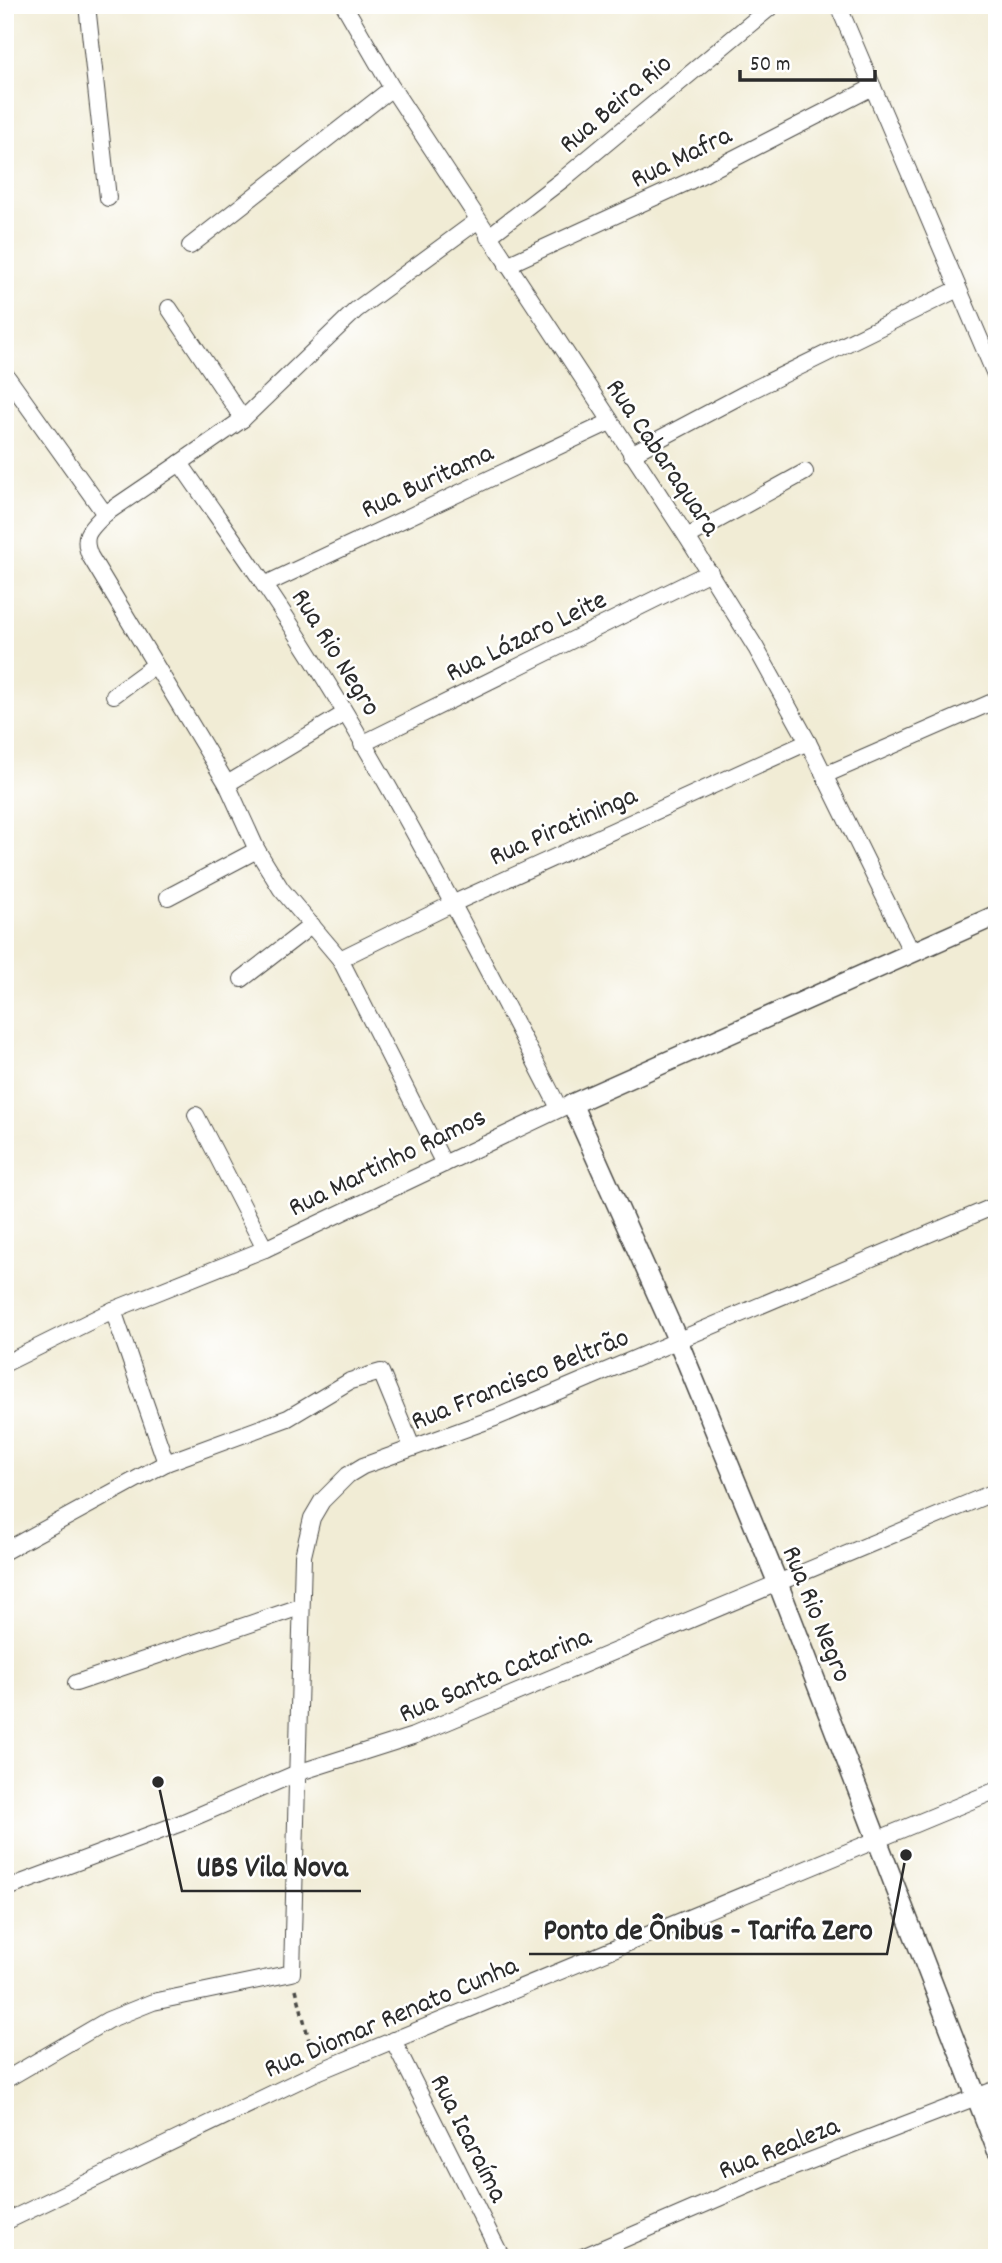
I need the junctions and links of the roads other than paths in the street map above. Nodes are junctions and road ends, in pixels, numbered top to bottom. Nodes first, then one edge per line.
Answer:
1 (87, 5) edge
2 (773, 5) edge
3 (838, 5) edge
4 (347, 6) edge
5 (873, 87) junction
6 (392, 88) junction
7 (108, 198) dead end
8 (477, 221) junction
9 (488, 237) junction
10 (190, 247) dead end
11 (507, 265) junction
12 (958, 289) junction
13 (169, 308) dead end
14 (5, 374) edge
15 (997, 379) edge
16 (243, 419) junction
17 (610, 422) junction
18 (631, 454) junction
19 (180, 463) junction
20 (805, 472) dead end
21 (105, 514) junction
22 (687, 537) junction
23 (710, 572) junction
24 (264, 584) junction
25 (155, 665) junction
26 (114, 695) dead end
27 (997, 700) edge
28 (344, 713) junction
29 (808, 741) junction
30 (362, 744) junction
31 (825, 775) junction
32 (227, 784) junction
33 (257, 850) junction
34 (168, 897) dead end
35 (454, 903) junction
36 (997, 915) edge
37 (312, 925) junction
38 (912, 953) junction
39 (340, 959) junction
40 (242, 979) dead end
41 (566, 1106) junction
42 (195, 1115) dead end
43 (444, 1164) junction
44 (997, 1205) edge
45 (265, 1249) junction
46 (113, 1310) junction
47 (678, 1341) junction
48 (6, 1363) edge
49 (412, 1447) junction
50 (166, 1463) junction
51 (997, 1491) edge
52 (5, 1551) edge
53 (777, 1581) junction
54 (300, 1606) junction
55 (76, 1683) dead end
56 (297, 1773) junction
57 (997, 1790) edge
58 (878, 1840) junction
59 (5, 1889) edge
60 (393, 2040) junction
61 (5, 2080) edge
62 (997, 2089) edge
63 (977, 2098) junction
64 (997, 2150) edge
65 (5, 2222) edge
66 (502, 2258) edge
67 (580, 2258) edge

1 - 7 street
2 - 9 street, Rua Beira Rio
3 - 5 street
4 - 6 street, Rua Cabaraquara
5 - 11 street, Rua Mafra
5 - 12 street
6 - 8 street, Rua Cabaraquara
6 - 10 street
8 - 9 street, Rua Cabaraquara
8 - 16 street
9 - 11 street, Rua Cabaraquara
11 - 17 street, Rua Cabaraquara
12 - 15 street
12 - 18 street
13 - 16 street
14 - 21 street
16 - 19 street
17 - 18 street, Rua Cabaraquara
17 - 24 street, Rua Buritama
18 - 22 street, Rua Cabaraquara
19 - 21 street
19 - 24 street, Rua Rio Negro
20 - 22 street
21 - 25 street
22 - 23 street, Rua Cabaraquara
23 - 29 street, Rua Cabaraquara
23 - 30 street, Rua Lázaro Leite
24 - 28 street, Rua Rio Negro
25 - 26 street
25 - 32 street
27 - 31 street
28 - 30 street, Rua Rio Negro
28 - 32 street
29 - 31 street, Rua Cabaraquara
29 - 35 street, Rua Piratininga
30 - 35 street, Rua Rio Negro
31 - 38 street, Rua Cabaraquara
32 - 33 street
33 - 34 street
33 - 37 street
35 - 39 street, Rua Piratininga
35 - 41 street, Rua Rio Negro
36 - 38 street, Rua Martinho Ramos
37 - 39 street
37 - 40 street
38 - 41 street, Rua Martinho Ramos
39 - 43 street
41 - 43 street, Rua Martinho Ramos
41 - 47 street, Rua Rio Negro
42 - 45 street
43 - 45 street, Rua Martinho Ramos
44 - 47 street, Rua Francisco Beltrão
45 - 46 street, Rua Martinho Ramos
46 - 48 street, Rua Martinho Ramos
46 - 50 street
47 - 49 street, Rua Francisco Beltrão
47 - 53 street, Rua Rio Negro
49 - 50 street
49 - 54 street, Rua Francisco Beltrão
50 - 52 street
51 - 53 street, Rua Santa Catarina
53 - 56 street, Rua Santa Catarina
53 - 58 street, Rua Rio Negro
54 - 55 street
54 - 56 street, Rua Francisco Beltrão
56 - 59 street, Rua Santa Catarina
56 - 61 street, Rua Francisco Beltrão
57 - 58 street, Rua Diomar Renato Cunha
58 - 60 street, Rua Diomar Renato Cunha
58 - 63 street, Rua Rio Negro
60 - 65 street, Rua Diomar Renato Cunha
60 - 66 street, Rua Icaraíma
62 - 63 street, Rua Realeza
63 - 64 street, Rua Rio Negro
63 - 67 street, Rua Realeza

